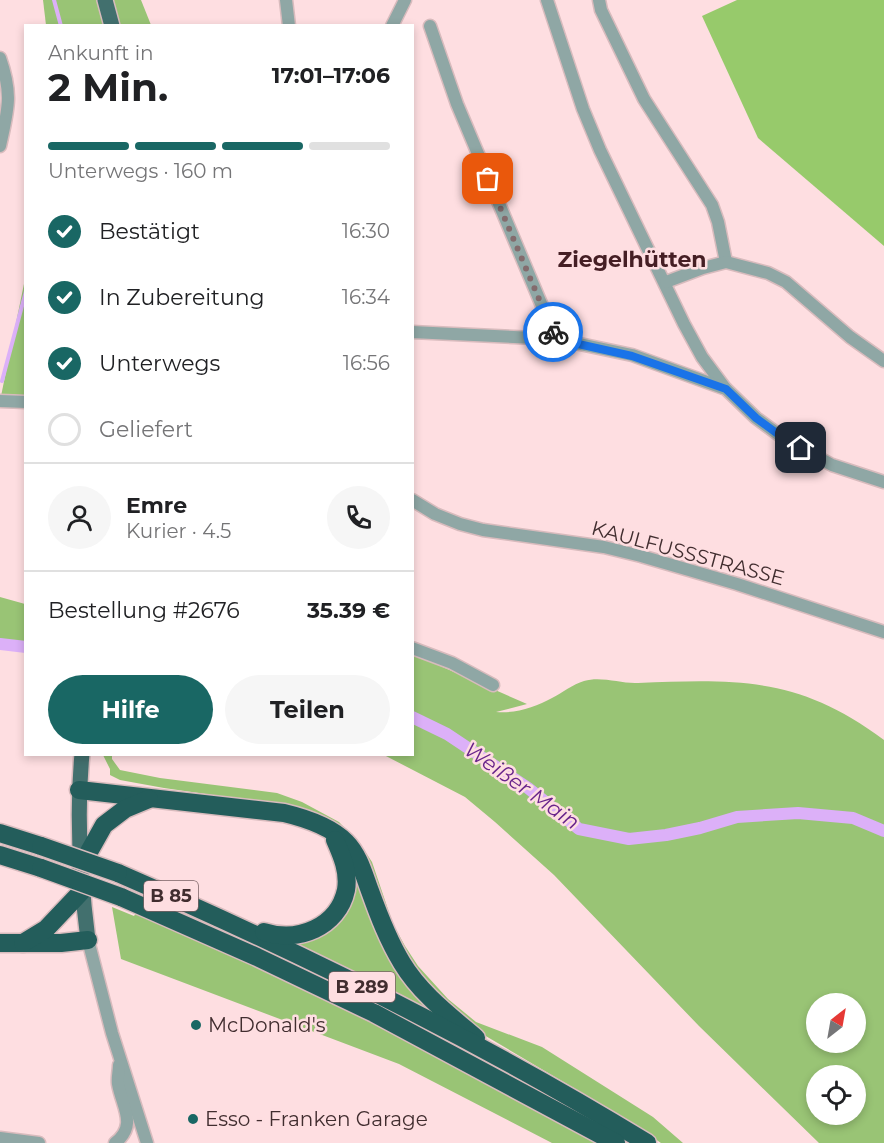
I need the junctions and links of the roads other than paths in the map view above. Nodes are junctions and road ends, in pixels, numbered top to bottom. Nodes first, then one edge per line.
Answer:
1 (105, 0) edge
2 (286, 0) edge
3 (405, 0) edge
4 (547, 0) edge
5 (599, 0) edge
6 (111, 24) edge
7 (289, 24) edge
8 (393, 24) edge
9 (430, 27) dead end
10 (0, 58) edge
11 (3, 119) edge
12 (0, 146) edge
13 (726, 262) junction
14 (666, 282) junction
15 (414, 332) edge
16 (556, 339) junction
17 (884, 361) edge
18 (726, 389) junction
19 (0, 401) edge
20 (24, 402) edge
21 (884, 482) edge
22 (414, 501) edge
23 (884, 632) edge
24 (414, 649) edge
25 (493, 685) dead end
26 (82, 756) edge
27 (79, 790) junction
28 (151, 798) junction
29 (332, 832) junction
30 (0, 833) edge
31 (0, 855) edge
32 (81, 866) junction
33 (82, 891) junction
34 (223, 918) junction
35 (88, 940) junction
36 (0, 944) edge
37 (21, 944) junction
38 (120, 1058) junction
39 (500, 1058) junction
40 (0, 1138) edge
41 (39, 1143) edge
42 (115, 1143) edge
43 (147, 1143) edge
44 (616, 1143) edge
45 (647, 1143) edge

1 - 6 main road
2 - 7 street
3 - 8 street
4 - 14 street
5 - 13 street
9 - 16 street
10 - 11 street
11 - 12 street
13 - 14 street
13 - 17 street
14 - 18 street
15 - 16 street
16 - 18 street
18 - 21 street
19 - 20 street
22 - 23 street, KAULFUSSSTRASSE
24 - 25 street
26 - 27 main road
27 - 28 highway
27 - 32 main road
28 - 29 highway
28 - 32 highway
29 - 34 highway
29 - 39 highway
30 - 34 highway, B 85, bridge
31 - 44 highway, B 289, bridge
32 - 33 main road
33 - 35 main road
33 - 37 highway
34 - 39 highway, B 289
35 - 37 highway
35 - 38 street
36 - 37 highway
38 - 42 street
38 - 43 street
39 - 45 highway, B 289
40 - 41 street

